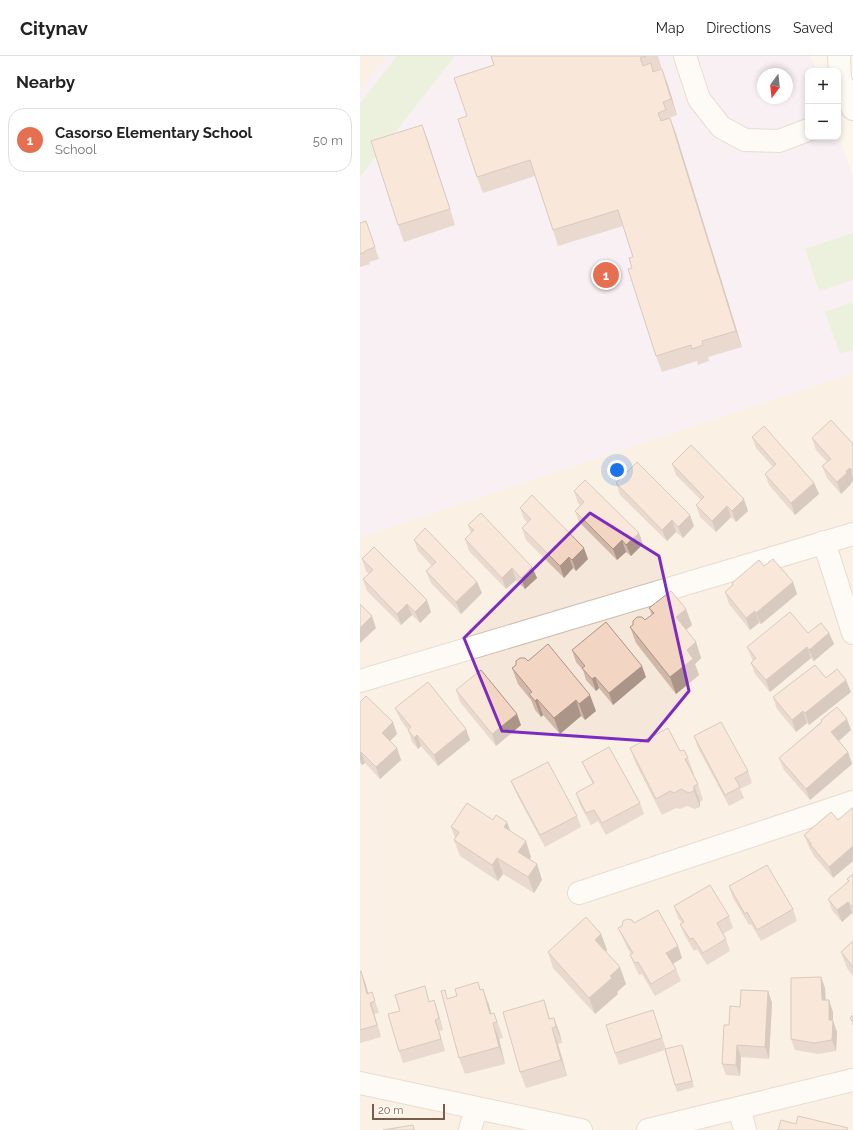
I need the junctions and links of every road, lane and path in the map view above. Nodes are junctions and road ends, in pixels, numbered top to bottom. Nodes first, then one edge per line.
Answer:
1 (684, 56) edge
2 (839, 56) edge
3 (853, 109) edge
4 (853, 114) edge
5 (841, 119) edge
6 (805, 131) edge
7 (853, 534) edge
8 (824, 542) junction
9 (853, 633) edge
10 (360, 681) edge
11 (853, 802) edge
12 (579, 893) dead end
13 (853, 1080) edge
14 (360, 1083) edge
15 (476, 1108) junction
16 (739, 1108) junction
17 (470, 1130) edge
18 (581, 1130) edge
19 (648, 1130) edge
20 (745, 1130) edge

1 - 6 street
2 - 3 street
4 - 5 street
7 - 8 street
8 - 9 street
8 - 10 street
11 - 12 street
13 - 16 street
14 - 15 street
15 - 17 street
15 - 18 street
16 - 19 street
16 - 20 street

